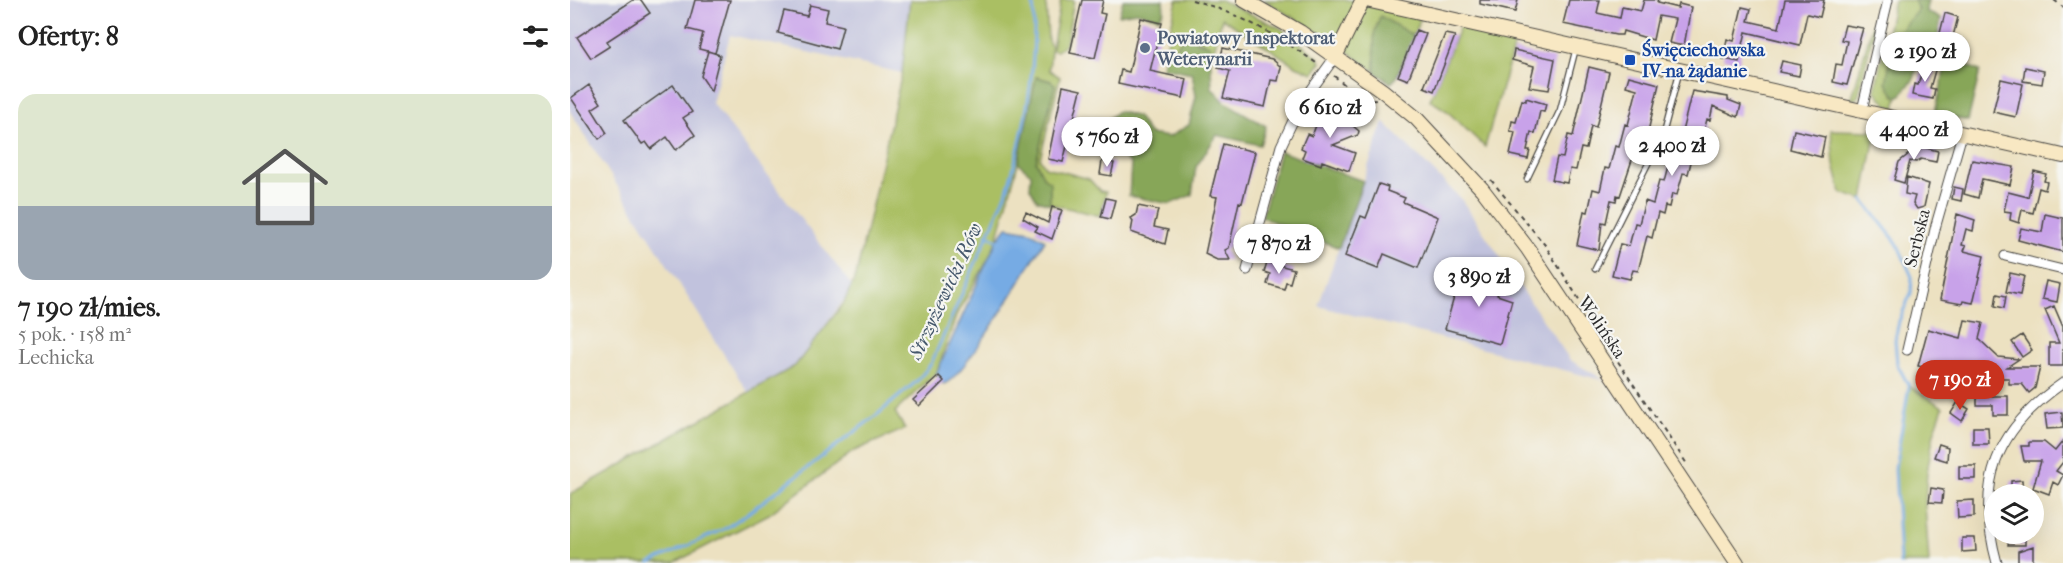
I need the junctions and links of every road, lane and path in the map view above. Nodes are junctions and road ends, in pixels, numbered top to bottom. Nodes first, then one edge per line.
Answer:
1 (1192, 0) edge
2 (1244, 0) edge
3 (1364, 0) edge
4 (1888, 0) edge
5 (2054, 0) edge
6 (2063, 7) edge
7 (1576, 48) junction
8 (1335, 57) junction
9 (1326, 70) junction
10 (1679, 70) junction
11 (1364, 98) dead end
12 (1862, 110) junction
13 (1962, 134) junction
14 (2063, 156) edge
15 (1527, 179) dead end
16 (2005, 256) dead end
17 (1595, 268) dead end
18 (1247, 270) dead end
19 (2063, 270) edge
20 (1907, 350) dead end
21 (2063, 383) edge
22 (1737, 563) edge
23 (1998, 563) edge

1 - 9 path
2 - 8 street, Wolińska
3 - 7 street
3 - 8 street
4 - 12 street
5 - 6 path
7 - 10 street
7 - 15 lane
8 - 9 street
8 - 22 street, Wolińska
9 - 11 path
9 - 18 street
10 - 12 street
10 - 17 lane
12 - 13 street
13 - 14 street
13 - 20 street, Serbska
16 - 19 street
21 - 23 street

